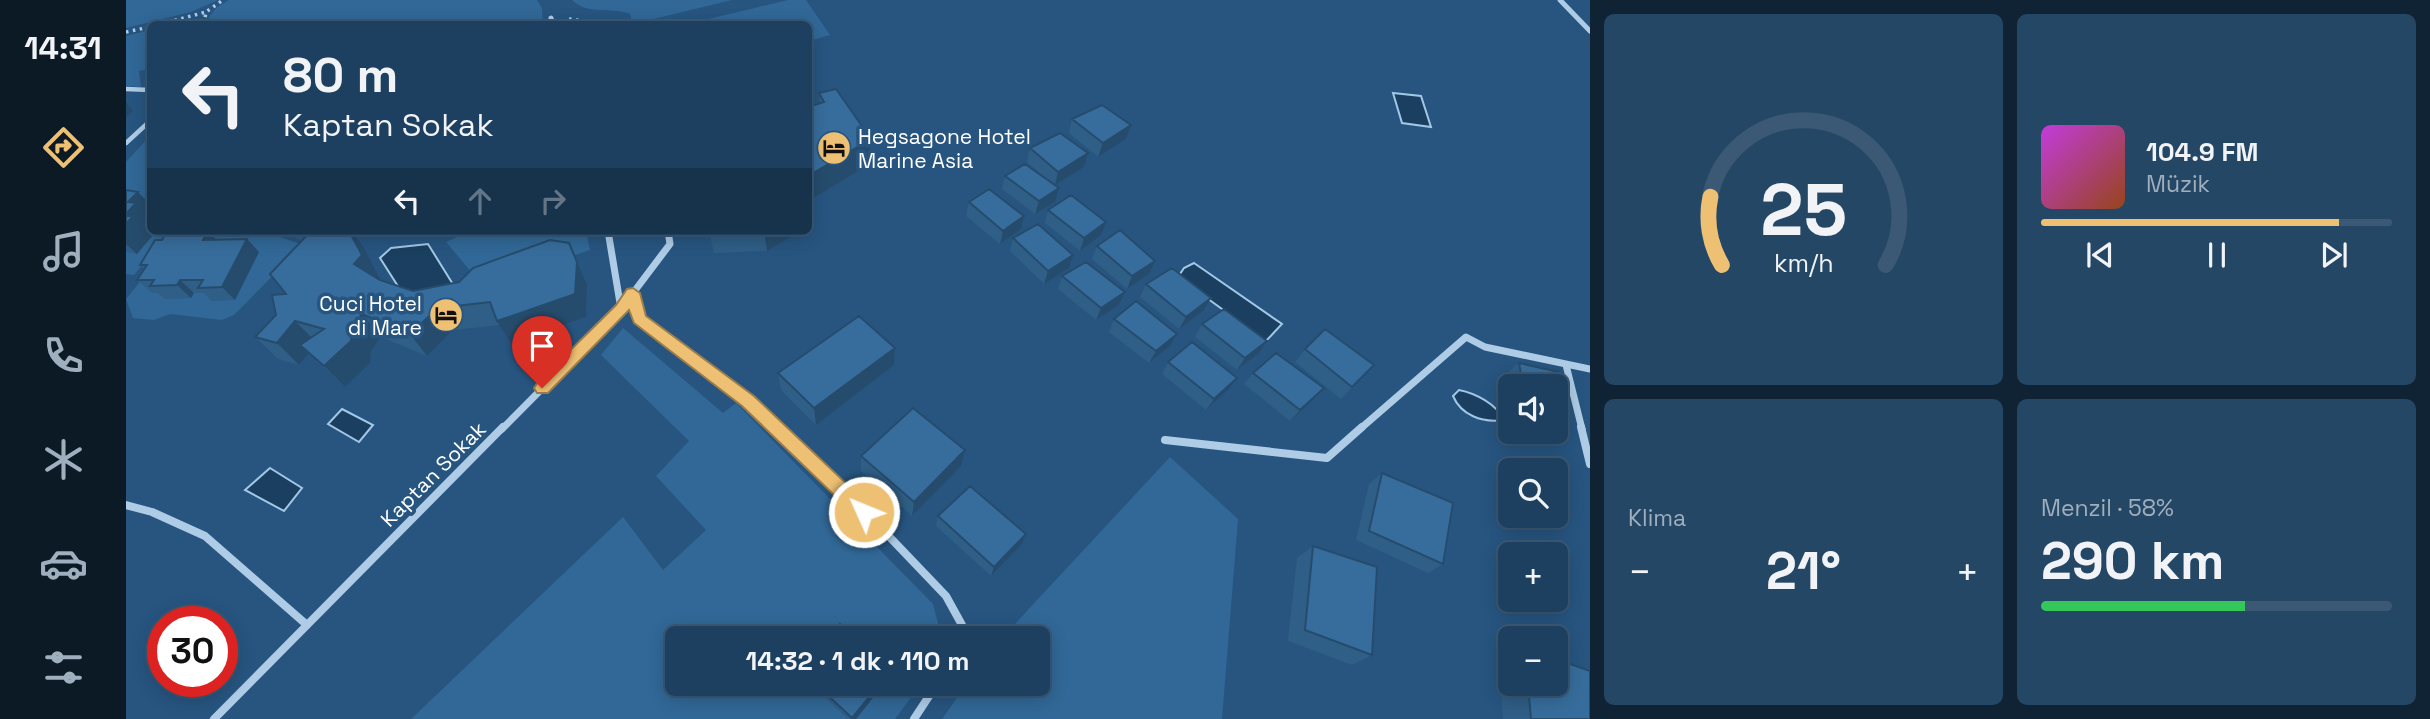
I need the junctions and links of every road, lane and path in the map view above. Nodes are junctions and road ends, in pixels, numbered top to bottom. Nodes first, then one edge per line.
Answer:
1 (223, 0) edge
2 (1560, 0) edge
3 (206, 12) junction
4 (173, 21) edge
5 (204, 21) edge
6 (552, 21) edge
7 (601, 21) edge
8 (147, 28) edge
9 (1590, 30) edge
10 (126, 32) edge
11 (126, 89) edge
12 (147, 90) edge
13 (147, 124) edge
14 (126, 144) edge
15 (609, 235) edge
16 (669, 235) edge
17 (633, 293) junction
18 (621, 309) junction
19 (1566, 365) junction
20 (1590, 369) edge
21 (1165, 440) dead end
22 (1590, 464) edge
23 (126, 505) edge
24 (307, 625) junction
25 (962, 626) edge
26 (929, 696) edge
27 (214, 719) edge
28 (914, 719) edge

1 - 3 path
2 - 9 street
3 - 4 path
3 - 5 path
6 - 7 path
8 - 10 path
11 - 12 lane
13 - 14 lane
15 - 18 street
16 - 17 street, Kaptan Sokak
17 - 18 street, Kaptan Sokak
17 - 25 street
18 - 24 street, Kaptan Sokak
19 - 20 street
19 - 21 street
19 - 22 street
23 - 24 street
24 - 27 street, Kaptan Sokak
26 - 28 street

